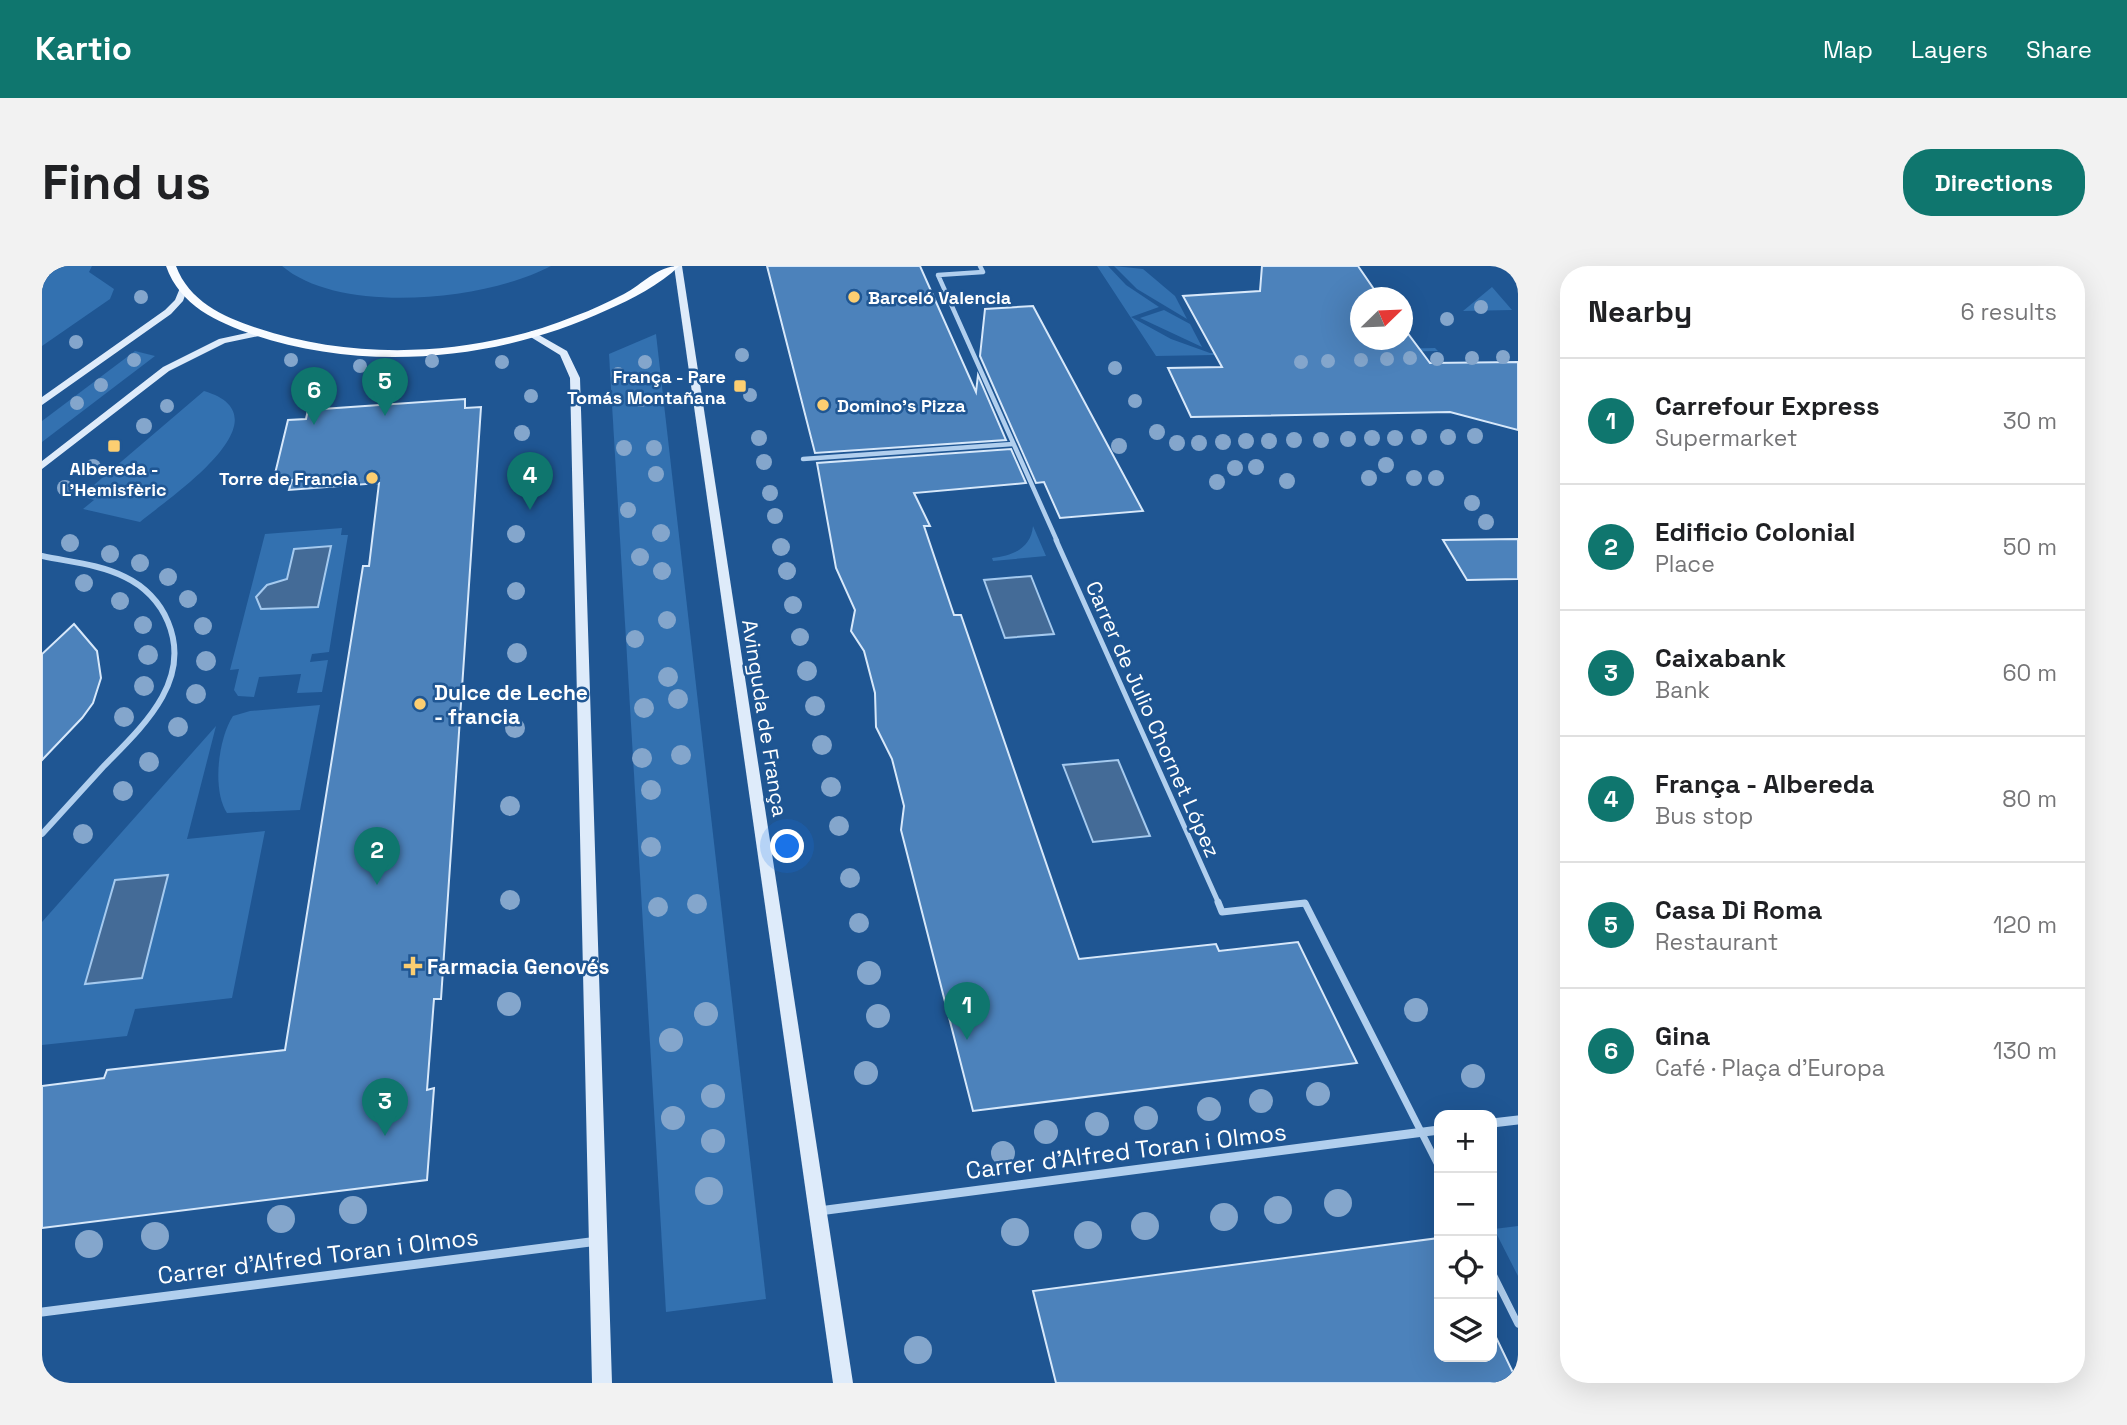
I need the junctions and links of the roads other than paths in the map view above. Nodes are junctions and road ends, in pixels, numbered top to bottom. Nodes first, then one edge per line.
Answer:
1 (171, 266) edge
2 (676, 266) edge
3 (980, 266) edge
4 (183, 290) junction
5 (256, 334) junction
6 (532, 334) junction
7 (42, 402) edge
8 (1013, 444) junction
9 (803, 459) dead end
10 (42, 466) edge
11 (42, 556) edge
12 (42, 834) edge
13 (1518, 1120) edge
14 (1497, 1123) edge
15 (1434, 1131) edge
16 (1422, 1132) junction
17 (1434, 1157) edge
18 (818, 1211) junction
19 (599, 1241) junction
20 (1497, 1282) edge
21 (42, 1312) edge
22 (1518, 1324) edge
23 (602, 1383) edge
24 (843, 1383) edge

1 - 4 main road
2 - 6 main road
2 - 18 main road, Avinguda de França
3 - 8 street, Carrer de Julio Chornet López
4 - 5 main road
4 - 7 main road
5 - 6 main road
5 - 10 main road
6 - 19 main road
8 - 9 street
8 - 16 street, Carrer de Julio Chornet López
11 - 12 street
13 - 14 street
15 - 16 street, Carrer d'Alfred Toran i Olmos
16 - 17 street
16 - 18 street, Carrer d'Alfred Toran i Olmos
18 - 24 main road, Avinguda de França
19 - 21 street, Carrer d'Alfred Toran i Olmos
19 - 23 main road
20 - 22 street

